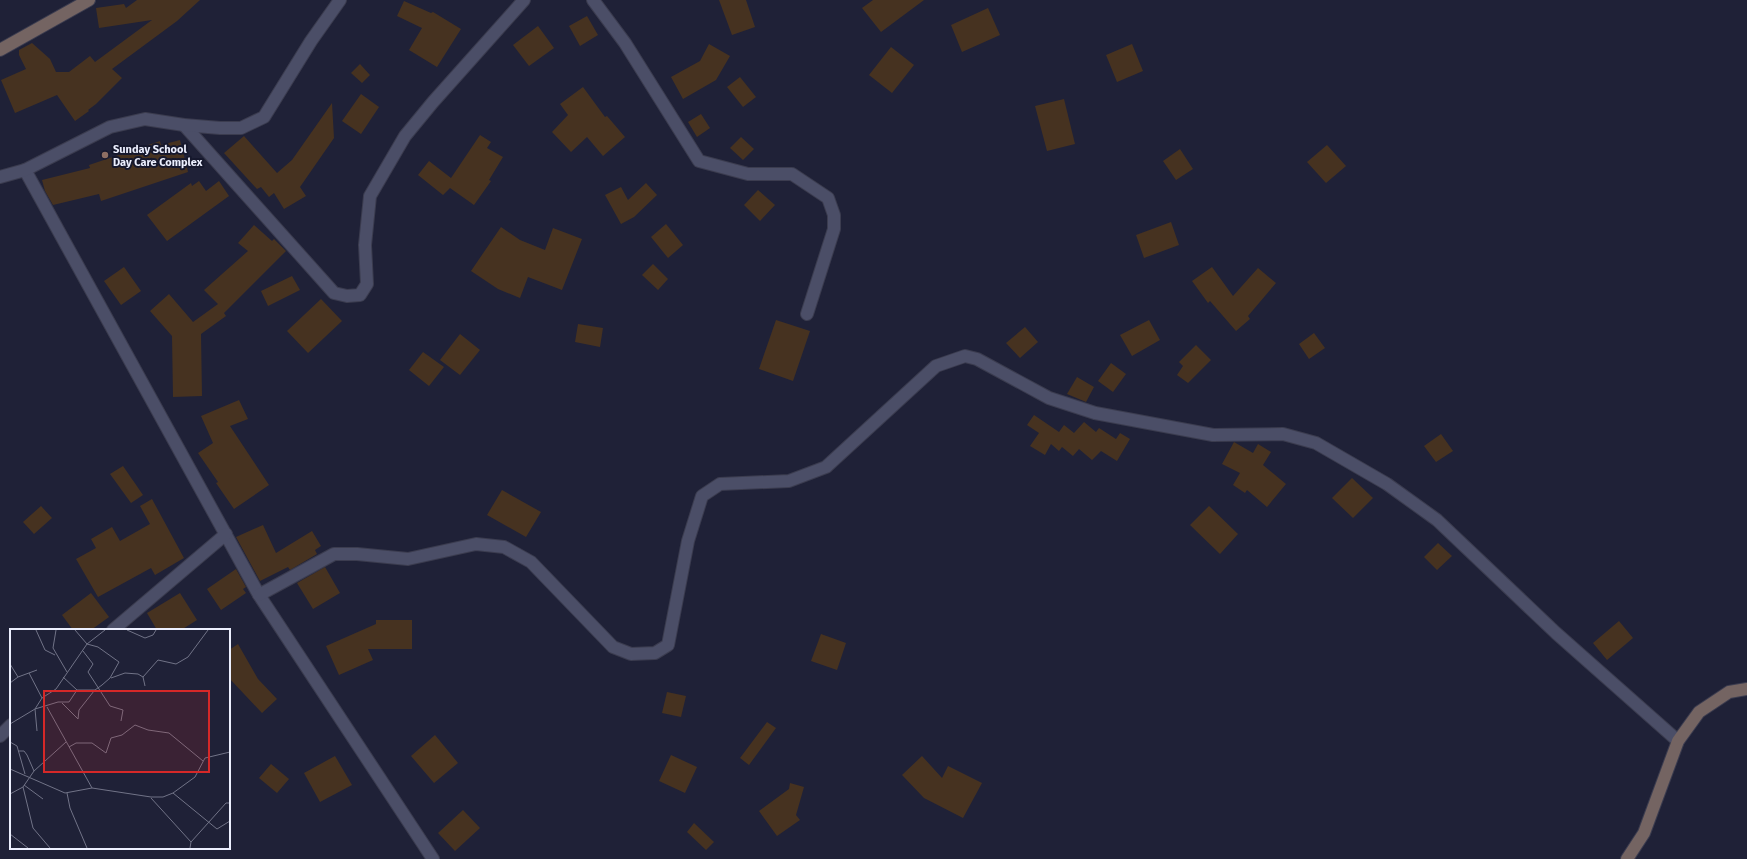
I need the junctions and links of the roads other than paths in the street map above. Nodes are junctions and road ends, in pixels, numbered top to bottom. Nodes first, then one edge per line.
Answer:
1 (89, 0) edge
2 (340, 0) edge
3 (524, 0) edge
4 (593, 0) edge
5 (0, 50) edge
6 (184, 125) junction
7 (25, 170) junction
8 (0, 177) edge
9 (807, 314) dead end
10 (226, 534) junction
11 (259, 595) junction
12 (114, 629) edge
13 (1747, 689) edge
14 (10, 726) edge
15 (0, 736) edge
16 (1678, 741) junction
17 (433, 859) edge
18 (1627, 859) edge

1 - 5 street
2 - 6 street
3 - 6 street
4 - 9 street
6 - 7 street
7 - 8 street
7 - 10 street
10 - 11 street
10 - 12 street
11 - 16 street
11 - 17 street
13 - 16 street
14 - 15 street
16 - 18 street

